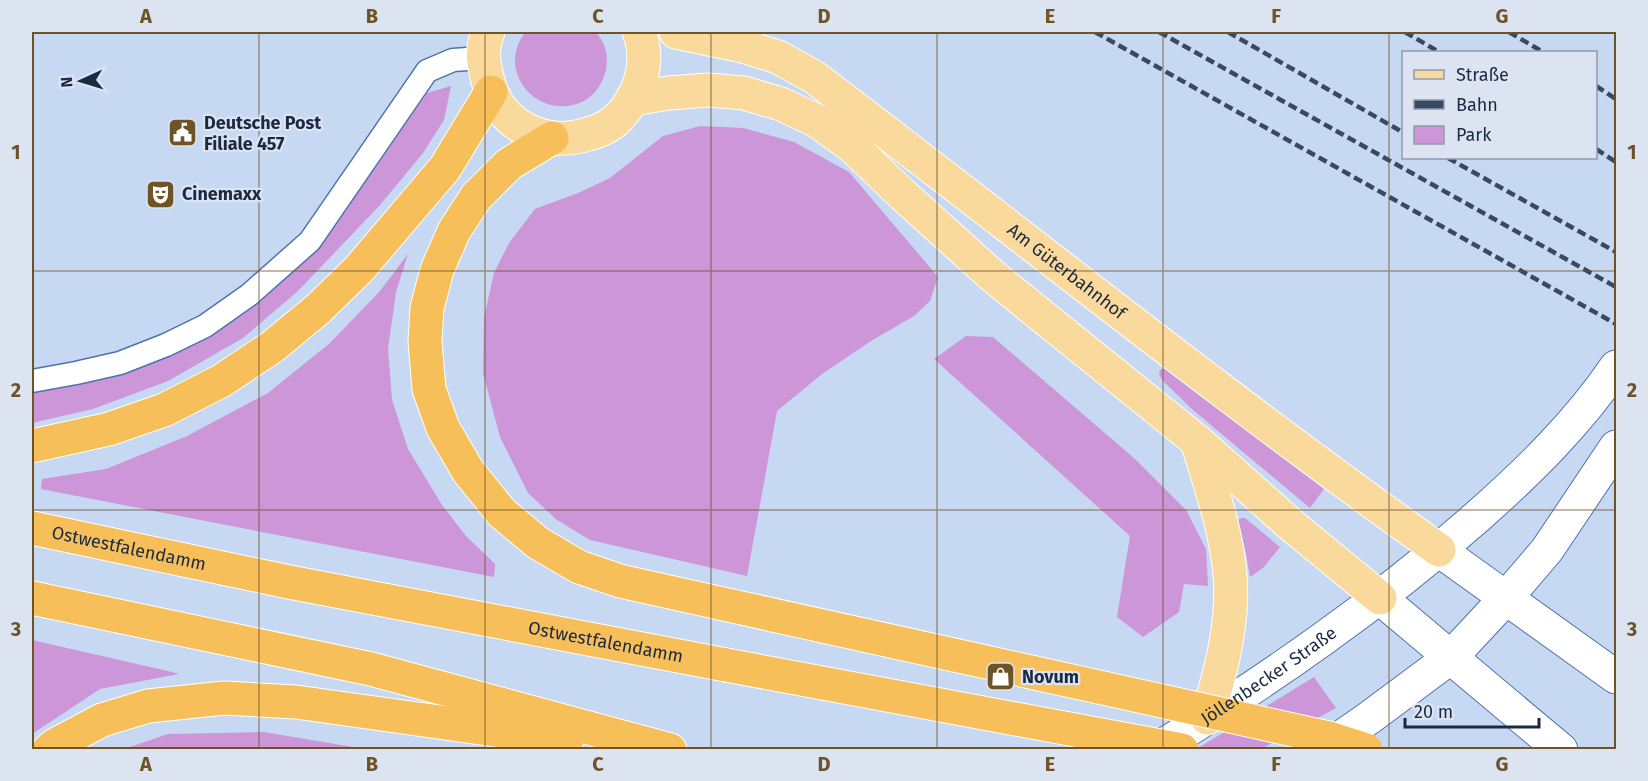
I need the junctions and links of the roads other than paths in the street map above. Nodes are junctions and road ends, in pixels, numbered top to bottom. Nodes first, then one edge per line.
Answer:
1 (639, 32) edge
2 (676, 32) edge
3 (485, 45) edge
4 (491, 92) junction
5 (633, 99) junction
6 (552, 138) junction
7 (1617, 367) edge
8 (32, 381) edge
9 (1197, 441) junction
10 (32, 446) edge
11 (1617, 447) edge
12 (32, 528) edge
13 (1439, 550) junction
14 (32, 598) edge
15 (1380, 598) junction
16 (1506, 598) junction
17 (1451, 657) junction
18 (1617, 677) edge
19 (1207, 718) junction
20 (49, 750) edge
21 (634, 750) edge
22 (670, 750) edge
23 (1156, 750) edge
24 (1182, 750) edge
25 (1323, 750) edge
26 (1366, 750) edge
27 (1561, 750) edge

1 - 5 main road
2 - 13 main road, Am Güterbahnhof
3 - 4 main road
3 - 8 lane
4 - 6 main road
4 - 10 highway
5 - 6 main road
5 - 9 main road
6 - 26 highway, bridge
7 - 13 main road, Jöllenbecker Straße
9 - 15 main road
9 - 19 main road
11 - 16 main road
12 - 24 highway, Ostwestfalendamm, bridge
13 - 15 main road, Jöllenbecker Straße
13 - 16 main road
14 - 22 highway
15 - 17 main road
15 - 19 main road, Jöllenbecker Straße
16 - 17 main road
16 - 18 main road
17 - 25 main road
17 - 27 main road
19 - 23 main road, Jöllenbecker Straße
20 - 21 highway

